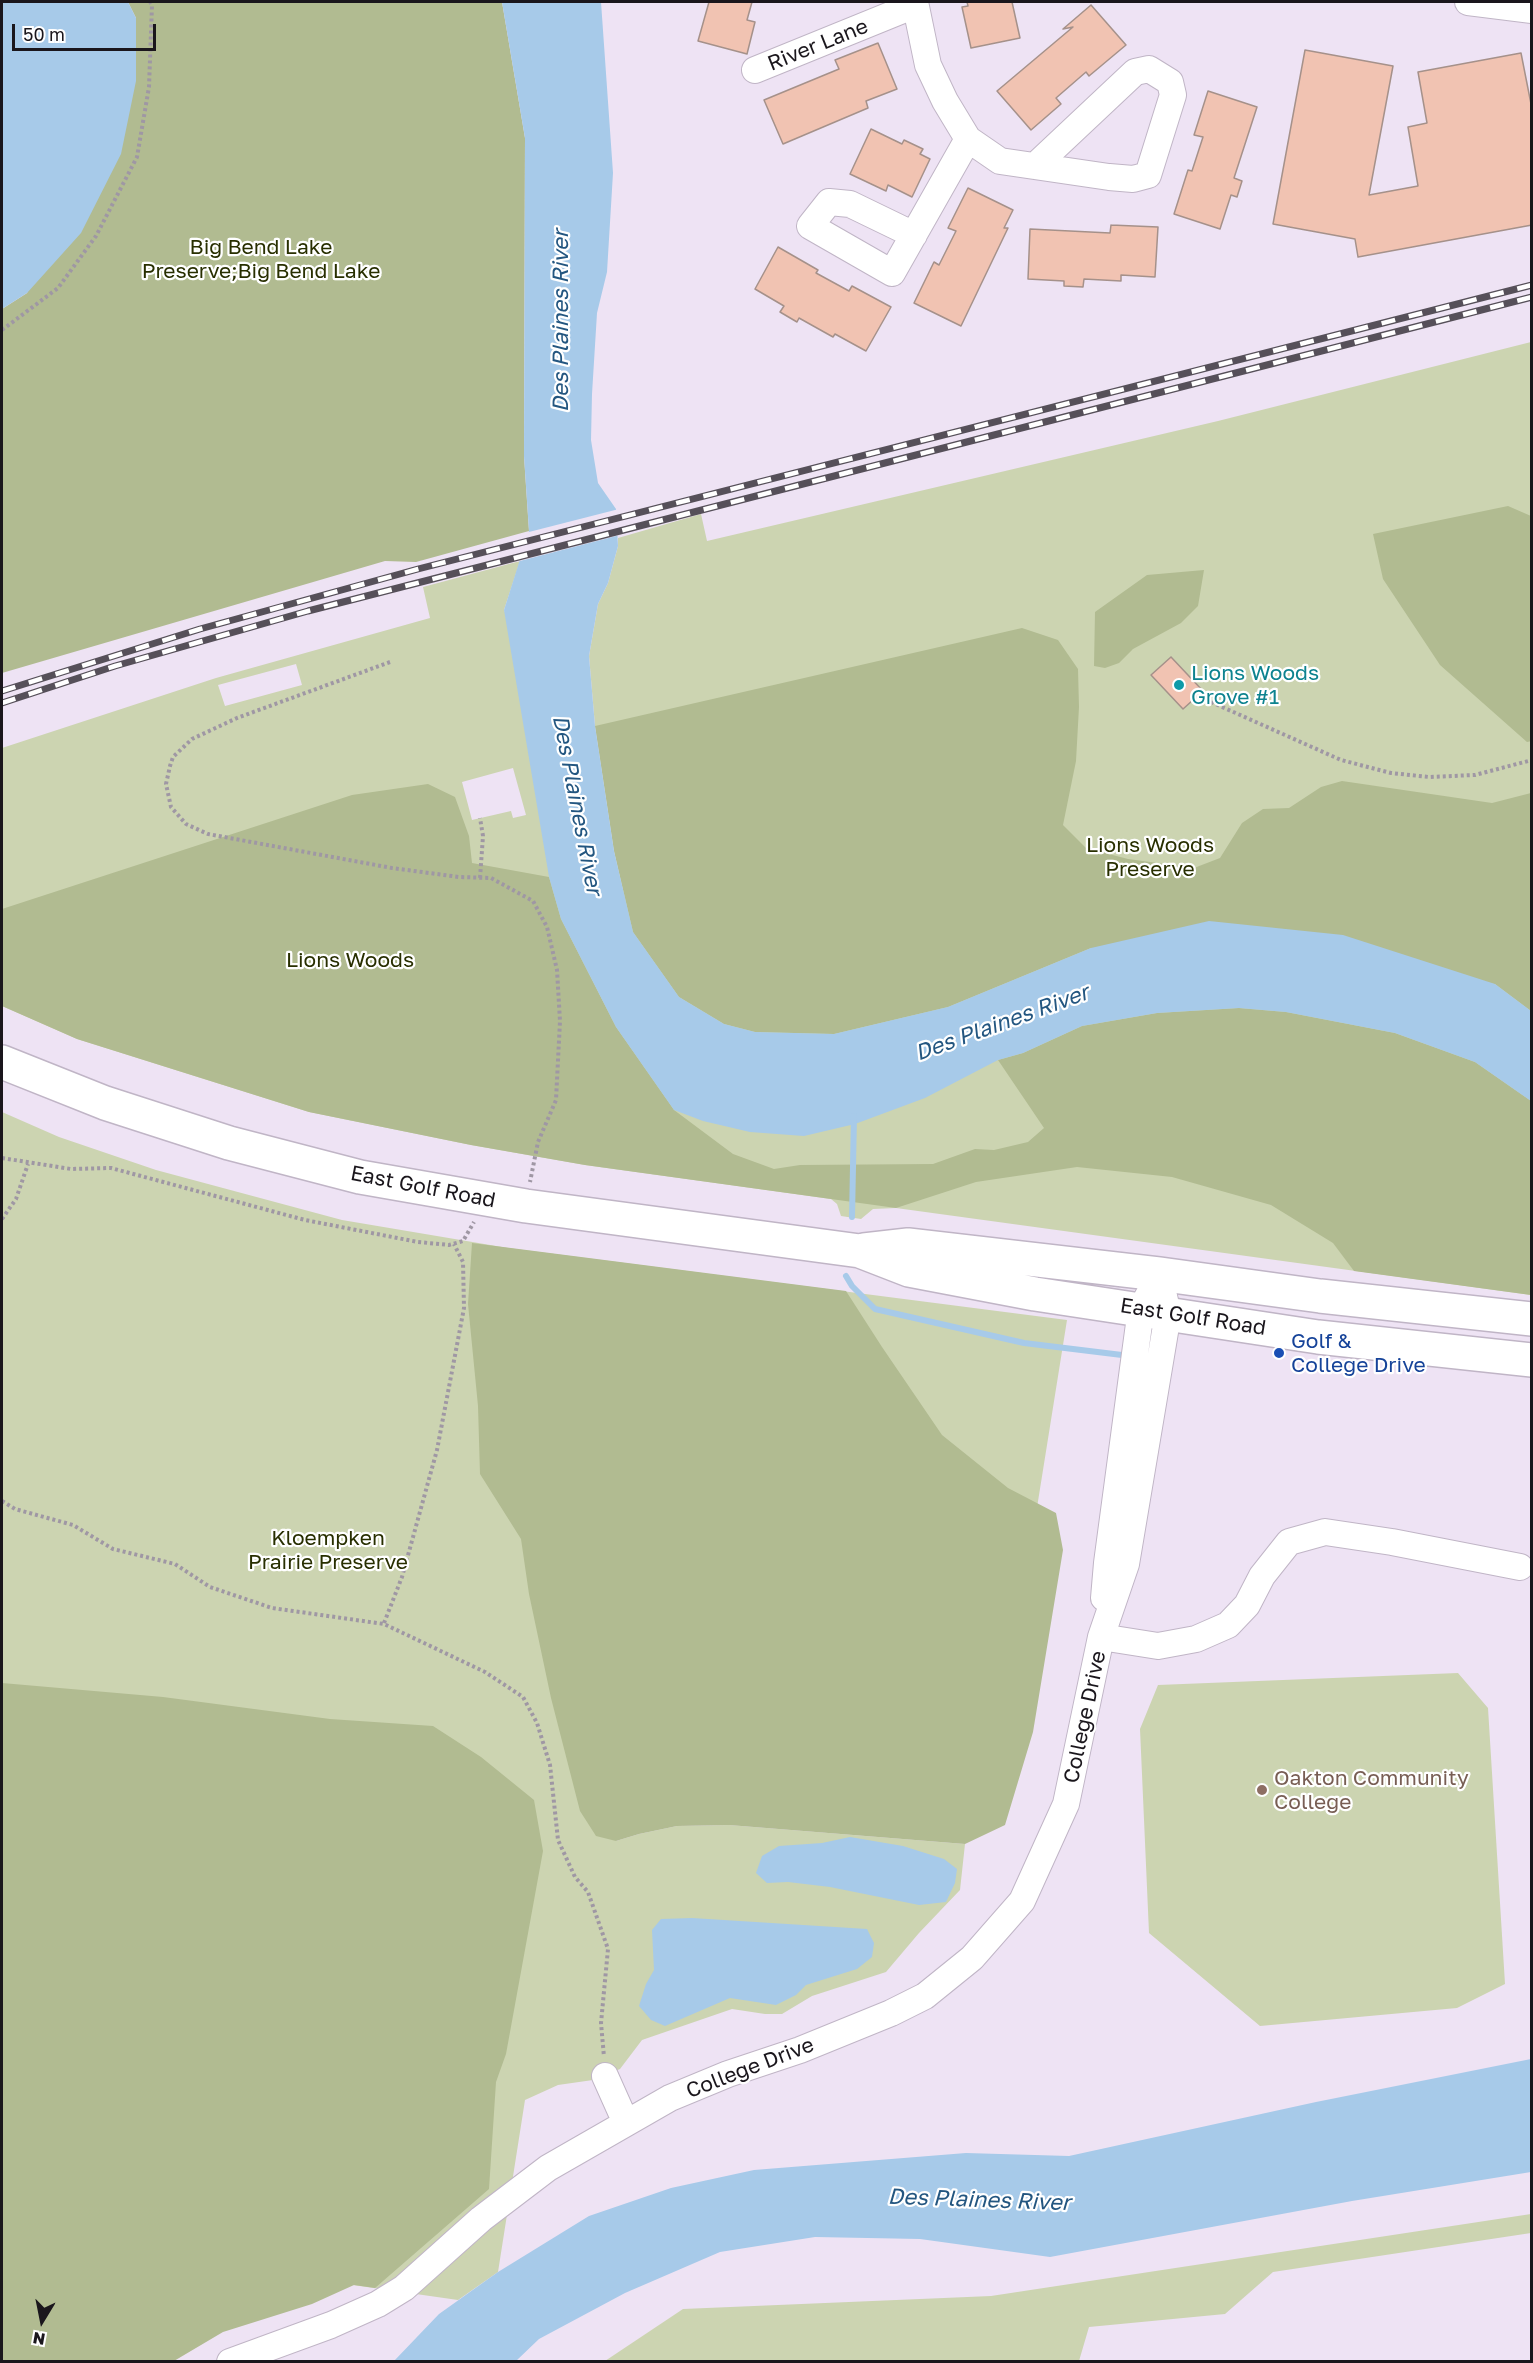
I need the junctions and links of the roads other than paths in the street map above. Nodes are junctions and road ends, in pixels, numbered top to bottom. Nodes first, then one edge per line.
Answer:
1 (1468, 2) edge
2 (915, 3) edge
3 (1532, 10) edge
4 (755, 70) dead end
5 (968, 139) junction
6 (1035, 166) junction
7 (914, 235) junction
8 (2, 1062) edge
9 (860, 1251) junction
10 (1159, 1274) junction
11 (1155, 1311) junction
12 (1532, 1318) edge
13 (1532, 1360) edge
14 (1520, 1567) dead end
15 (1101, 1637) junction
16 (605, 2076) road end
17 (626, 2123) junction
18 (230, 2361) edge

1 - 3 street
2 - 4 street, River Lane
2 - 5 street
5 - 6 street
5 - 7 street
6 - 6 street
7 - 7 street
8 - 9 main road, East Golf Road
9 - 10 main road, East Golf Road
9 - 11 main road, East Golf Road
10 - 11 street, College Drive
10 - 12 main road, East Golf Road
11 - 13 main road, East Golf Road
11 - 15 street, College Drive
14 - 15 street
15 - 17 street, College Drive
16 - 17 street
17 - 18 street, College Drive

